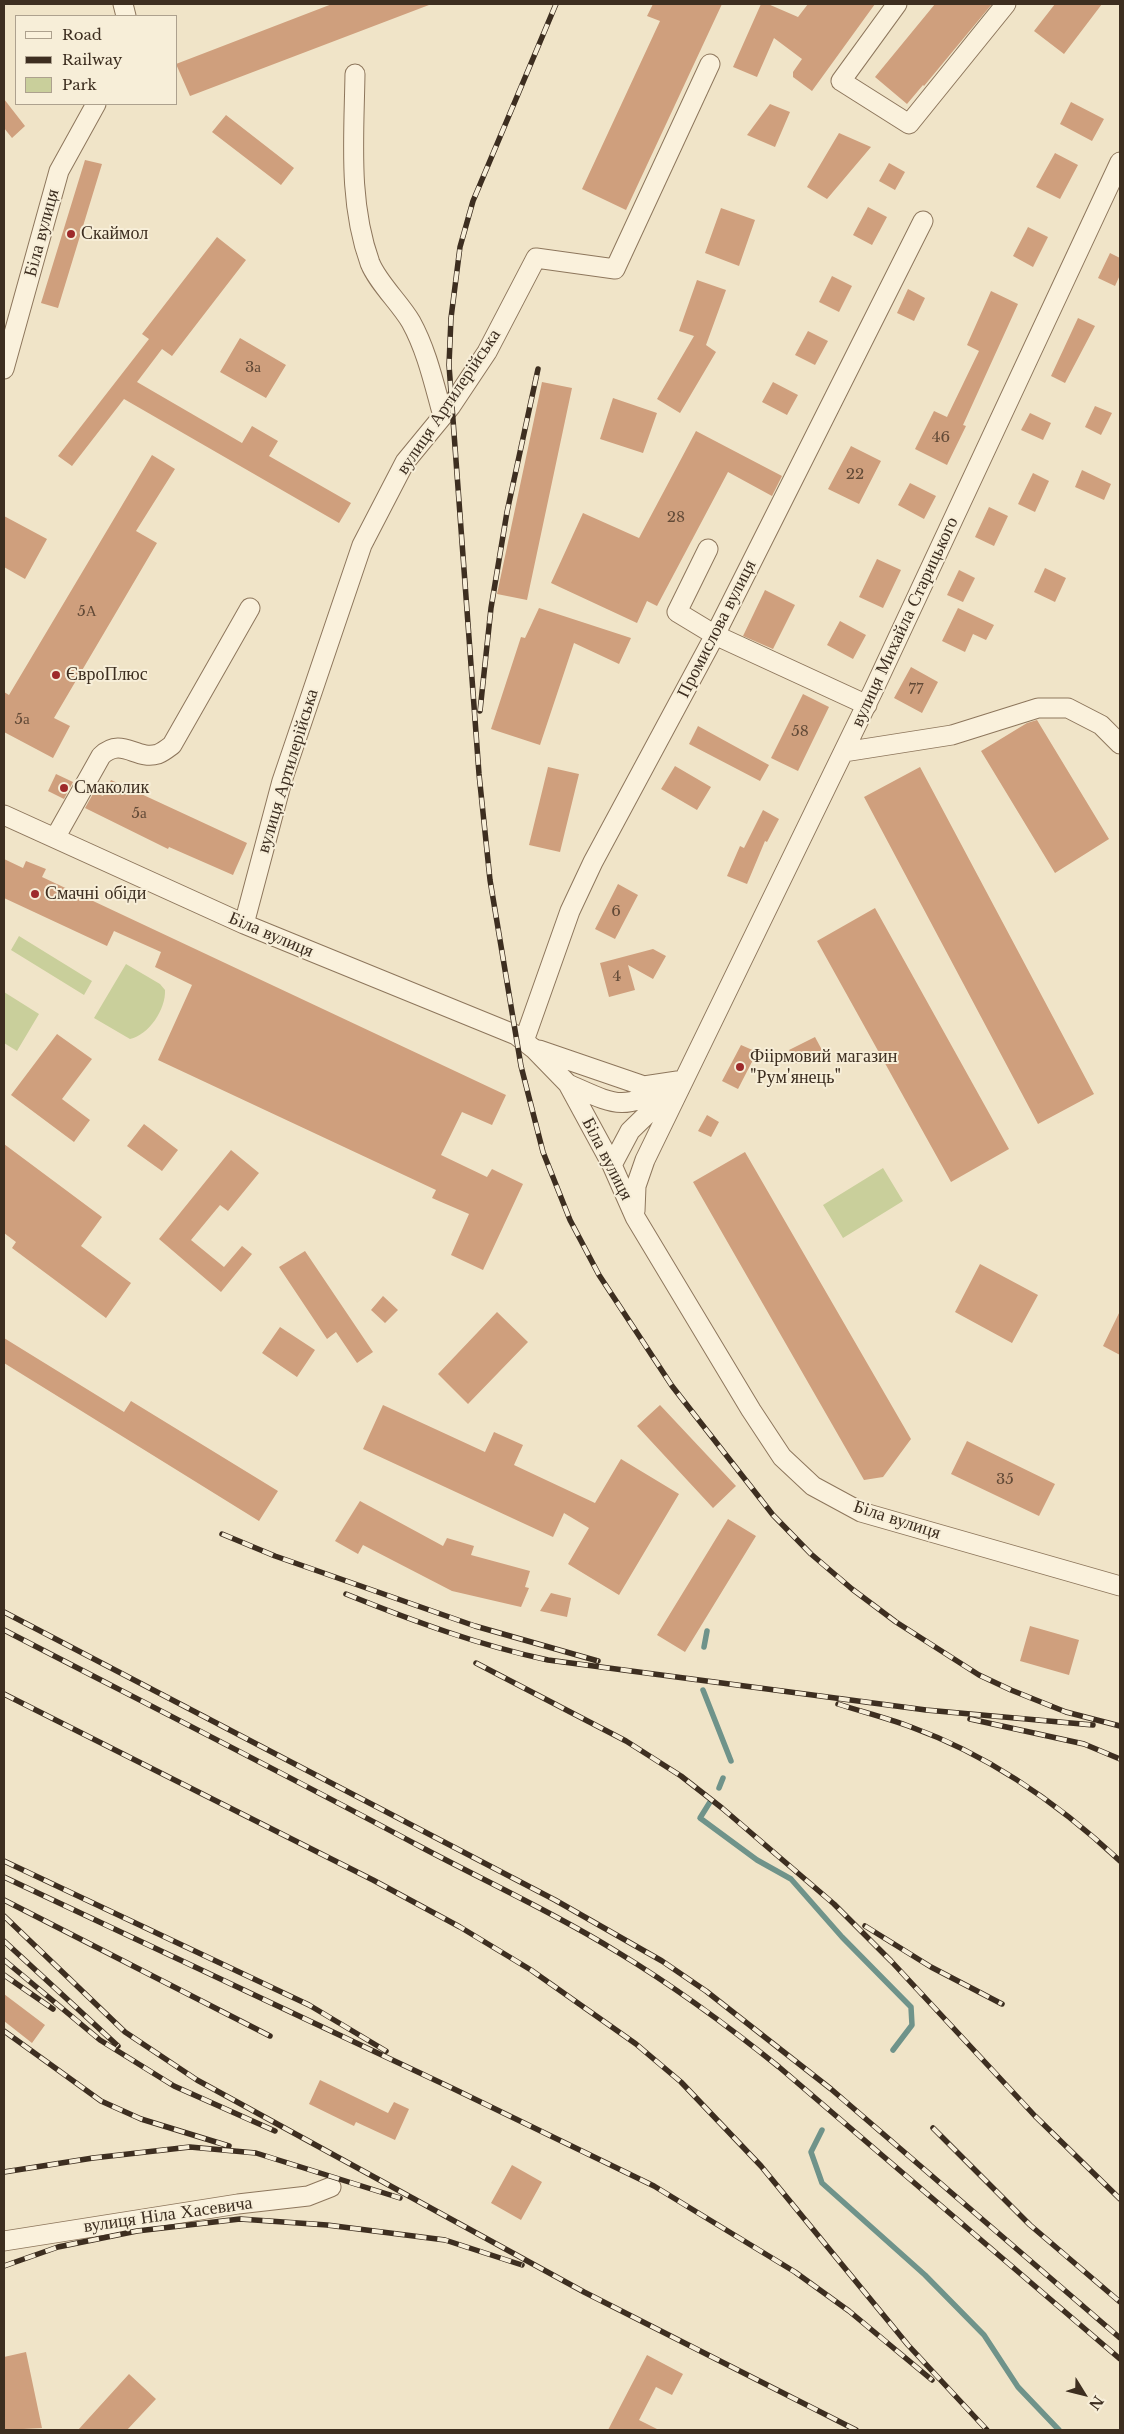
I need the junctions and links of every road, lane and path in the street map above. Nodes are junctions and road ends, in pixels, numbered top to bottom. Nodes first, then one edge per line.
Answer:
1 (897, 4) edge
2 (1006, 4) edge
3 (710, 64) dead end
4 (355, 74) dead end
5 (95, 105) edge
6 (1120, 162) edge
7 (922, 221) dead end
8 (4, 369) edge
9 (443, 416) junction
10 (708, 549) dead end
11 (250, 608) dead end
12 (715, 635) junction
13 (867, 705) junction
14 (1120, 744) edge
15 (844, 752) junction
16 (4, 815) edge
17 (55, 838) junction
18 (244, 924) junction
19 (529, 1045) junction
20 (684, 1080) junction
21 (568, 1084) junction
22 (612, 1165) junction
23 (635, 1217) junction
24 (1120, 1586) edge
25 (331, 2187) dead end
26 (4, 2241) edge

1 - 2 street
3 - 9 street, вулиця Артилерійська
4 - 9 street
5 - 8 street, Біла вулиця
6 - 13 street, вулиця Михайла Старицького
7 - 12 street, Промислова вулиця
9 - 18 street, вулиця Артилерійська
10 - 12 street
11 - 17 street
12 - 13 street
12 - 19 street, Промислова вулиця
13 - 15 street, вулиця Михайла Старицького
14 - 15 street
15 - 20 street, вулиця Михайла Старицького
16 - 17 street, Біла вулиця
17 - 18 street, Біла вулиця
18 - 19 street, Біла вулиця
19 - 20 street
19 - 21 street, Біла вулиця
20 - 21 street
20 - 22 street, вулиця Михайла Старицького
20 - 23 street, вулиця Михайла Старицького
21 - 22 street, Біла вулиця
22 - 23 street, Біла вулиця
23 - 24 street, Біла вулиця
25 - 26 street, вулиця Ніла Хасевича

